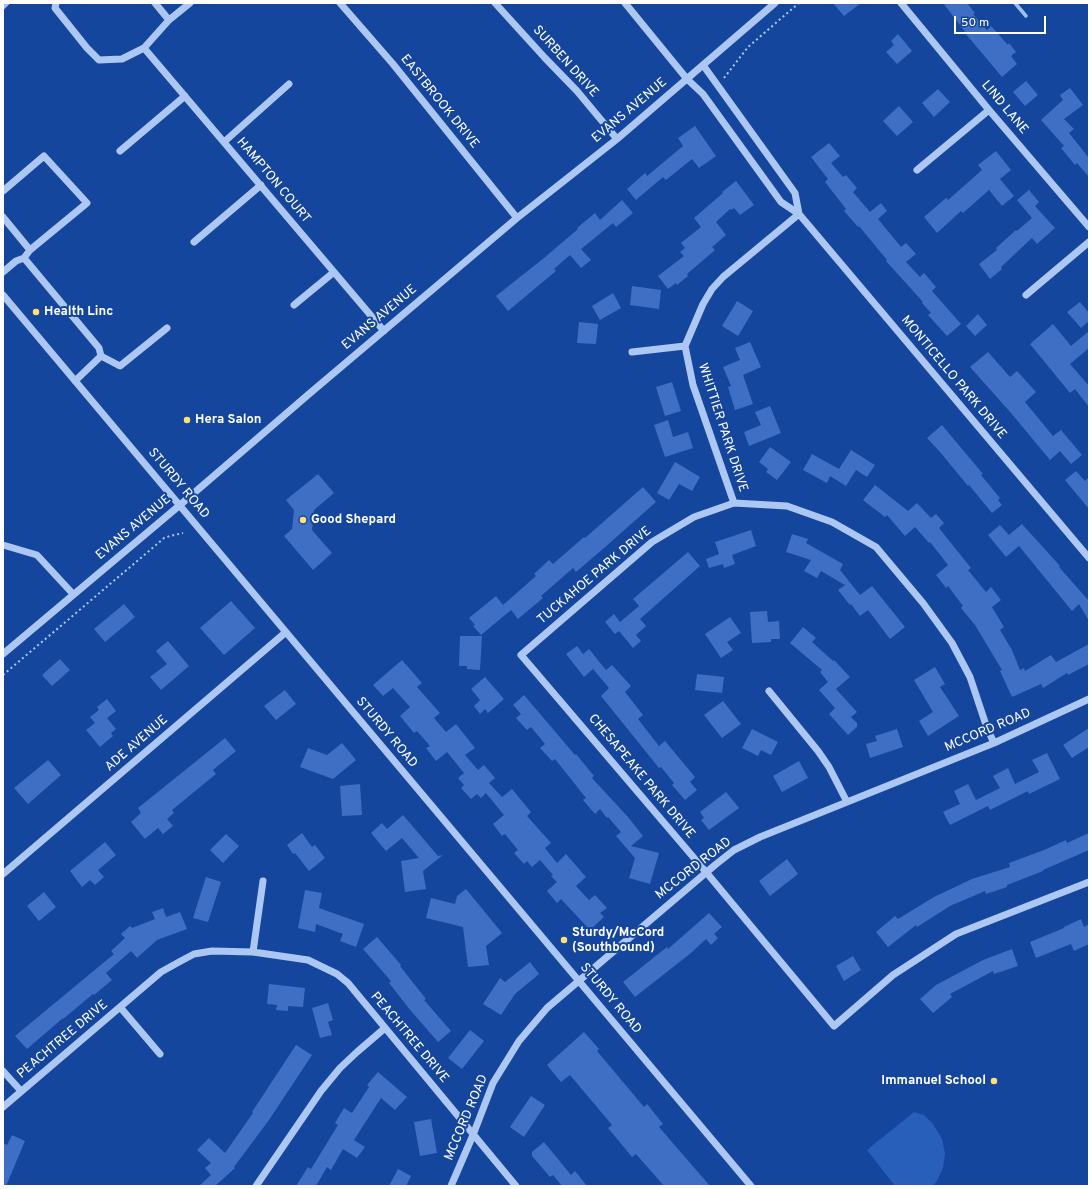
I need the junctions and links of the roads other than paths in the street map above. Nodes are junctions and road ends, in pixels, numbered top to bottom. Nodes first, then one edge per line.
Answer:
1 (56, 3) edge
2 (155, 3) edge
3 (190, 3) edge
4 (340, 3) edge
5 (495, 3) edge
6 (625, 3) edge
7 (775, 3) edge
8 (901, 3) edge
9 (169, 20) junction
10 (144, 48) junction
11 (703, 65) junction
12 (687, 79) junction
13 (290, 84) dead end
14 (185, 96) junction
15 (989, 110) junction
16 (617, 139) junction
17 (224, 142) junction
18 (120, 151) dead end
19 (917, 170) dead end
20 (260, 185) junction
21 (3, 191) edge
22 (798, 214) junction
23 (3, 217) edge
24 (517, 218) junction
25 (1089, 227) edge
26 (194, 242) dead end
27 (1089, 242) edge
28 (30, 250) junction
29 (24, 258) junction
30 (3, 272) edge
31 (334, 272) junction
32 (3, 295) edge
33 (1026, 295) dead end
34 (294, 305) dead end
35 (168, 328) dead end
36 (384, 330) junction
37 (685, 346) junction
38 (632, 352) dead end
39 (101, 356) junction
40 (75, 381) junction
41 (734, 503) junction
42 (180, 505) junction
43 (3, 545) edge
44 (1089, 558) edge
45 (73, 594) junction
46 (286, 632) junction
47 (3, 654) edge
48 (521, 655) joint
49 (769, 691) dead end
50 (1089, 699) edge
51 (994, 743) junction
52 (847, 802) junction
53 (706, 872) junction
54 (3, 874) edge
55 (263, 881) dead end
56 (1089, 882) edge
57 (253, 952) junction
58 (579, 981) junction
59 (120, 1007) junction
60 (385, 1028) junction
61 (160, 1054) dead end
62 (3, 1071) edge
63 (21, 1091) junction
64 (3, 1107) edge
65 (473, 1135) junction
66 (256, 1186) edge
67 (451, 1186) edge
68 (516, 1186) edge
69 (751, 1186) edge

1 - 10 street
2 - 9 street
3 - 9 street
4 - 24 street, EASTBROOK DRIVE
5 - 16 street, SURBEN DRIVE
6 - 12 street, MONTICELLO PARK DRIVE
7 - 11 street, EVANS AVENUE
8 - 15 street, LIND LANE
9 - 10 street
10 - 14 street, HAMPTON COURT
11 - 12 street, EVANS AVENUE
11 - 22 street
12 - 16 street, EVANS AVENUE
12 - 22 street, MONTICELLO PARK DRIVE
13 - 17 street
14 - 17 street, HAMPTON COURT
14 - 18 street
15 - 19 street
15 - 25 street, LIND LANE
16 - 24 street, EVANS AVENUE
17 - 20 street, HAMPTON COURT
20 - 26 street
20 - 31 street, HAMPTON COURT
21 - 28 street
22 - 37 street
22 - 44 street, MONTICELLO PARK DRIVE
23 - 28 street
24 - 36 street, EVANS AVENUE
27 - 33 street
28 - 29 street
29 - 30 street
29 - 39 street
31 - 34 street
31 - 36 street, HAMPTON COURT
32 - 40 street, STURDY ROAD
35 - 39 street
36 - 42 street, EVANS AVENUE
37 - 38 street
37 - 41 street, WHITTIER PARK DRIVE
39 - 40 street
40 - 42 street, STURDY ROAD
41 - 48 street, TUCKAHOE PARK DRIVE
41 - 51 street, TUCKAHOE PARK DRIVE
42 - 45 street, EVANS AVENUE
42 - 46 street, STURDY ROAD
43 - 45 street
45 - 47 street, EVANS AVENUE
46 - 54 street, ADE AVENUE
46 - 58 street, STURDY ROAD
48 - 53 street, CHESAPEAKE PARK DRIVE
49 - 52 street
50 - 51 street, MCCORD ROAD
51 - 52 street, MCCORD ROAD
52 - 53 street, MCCORD ROAD
53 - 56 street, CHESAPEAKE PARK DRIVE
53 - 58 street, MCCORD ROAD
55 - 57 street
57 - 59 street, PEACHTREE DRIVE
57 - 60 street, PEACHTREE DRIVE
58 - 65 street, MCCORD ROAD
58 - 69 street, STURDY ROAD
59 - 61 street, PEACHTREE DRIVE
59 - 63 street, PEACHTREE DRIVE
60 - 65 street, PEACHTREE DRIVE
60 - 66 street
62 - 63 street
63 - 64 street, PEACHTREE DRIVE
65 - 67 street, MCCORD ROAD
65 - 68 street, PEACHTREE DRIVE

